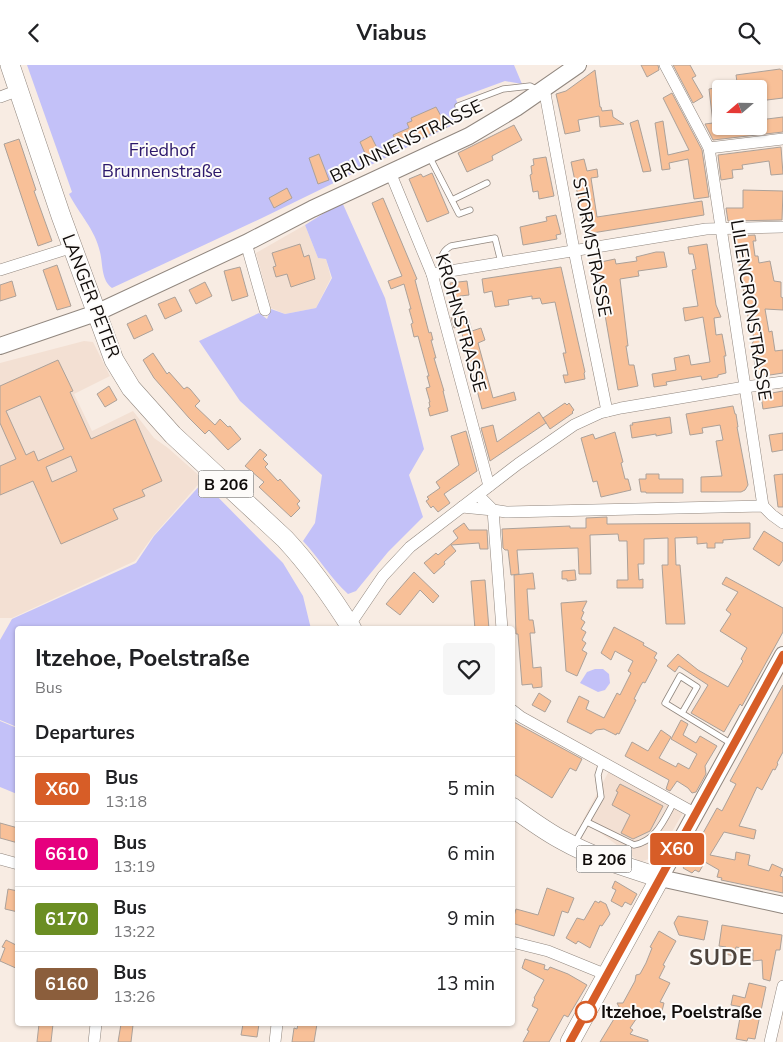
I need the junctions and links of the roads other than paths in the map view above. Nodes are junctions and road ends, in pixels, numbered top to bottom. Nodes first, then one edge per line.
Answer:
1 (10, 65) edge
2 (578, 65) edge
3 (665, 65) edge
4 (19, 90) junction
5 (542, 90) junction
6 (0, 97) edge
7 (458, 106) dead end
8 (783, 139) edge
9 (709, 148) junction
10 (428, 155) junction
11 (390, 172) junction
12 (487, 183) dead end
13 (452, 200) junction
14 (470, 210) dead end
15 (783, 227) edge
16 (720, 229) junction
17 (246, 243) junction
18 (73, 247) junction
19 (574, 250) junction
20 (501, 262) junction
21 (0, 270) edge
22 (444, 272) junction
23 (432, 274) junction
24 (265, 310) dead end
25 (96, 313) junction
26 (0, 346) edge
27 (783, 382) edge
28 (745, 387) junction
29 (607, 411) junction
30 (489, 486) junction
31 (478, 495) junction
32 (763, 506) junction
33 (462, 507) junction
34 (493, 510) junction
35 (783, 523) edge
36 (348, 626) edge
37 (350, 626) edge
38 (502, 626) edge
39 (783, 655) edge
40 (515, 712) edge
41 (682, 713) junction
42 (734, 745) junction
43 (602, 761) junction
44 (674, 802) junction
45 (515, 809) edge
46 (696, 814) junction
47 (588, 822) junction
48 (573, 846) junction
49 (0, 859) edge
50 (15, 863) edge
51 (660, 878) junction
52 (783, 905) edge
53 (515, 942) edge
54 (607, 975) junction
55 (783, 986) edge
56 (96, 1026) edge
57 (277, 1026) edge
58 (94, 1042) edge
59 (275, 1042) edge
60 (570, 1042) edge
61 (770, 1042) edge

1 - 4 main road, LANGER PETER / B 206
2 - 5 street, BRUNNENSTRASSE
3 - 9 street
4 - 6 street
4 - 18 main road, LANGER PETER / B 206
5 - 7 lane
5 - 10 street, BRUNNENSTRASSE
5 - 19 street, STORMSTRASSE
8 - 9 street
9 - 16 street, LILIENCRONSTRASSE
10 - 11 street, BRUNNENSTRASSE
10 - 13 lane
11 - 17 street, BRUNNENSTRASSE
11 - 23 street, KROHNSTRASSE
12 - 13 lane
13 - 14 lane
15 - 16 street
16 - 19 street
16 - 28 street, LILIENCRONSTRASSE
17 - 24 street
17 - 25 street, BRUNNENSTRASSE
18 - 21 street
18 - 25 main road, LANGER PETER / B 206
19 - 20 street
19 - 29 street, STORMSTRASSE
20 - 22 street
20 - 22 lane
22 - 23 street
23 - 30 street, KROHNSTRASSE
25 - 26 street, BRUNNENSTRASSE
25 - 36 main road, LANGER PETER / B 206
27 - 28 street
28 - 29 street
28 - 32 street, LILIENCRONSTRASSE
29 - 30 street
30 - 31 street
31 - 33 street
31 - 34 street
32 - 34 street
32 - 35 street
33 - 34 street
33 - 37 street
34 - 38 street
39 - 42 street
40 - 43 street
41 - 41 lane
41 - 42 lane
42 - 46 street
43 - 44 street
43 - 47 lane
44 - 46 street
44 - 47 lane
45 - 48 main road, B 206
46 - 51 street
47 - 48 lane
48 - 51 main road, B 206
49 - 50 street
51 - 52 street
51 - 54 main road
53 - 54 street
54 - 60 main road
55 - 61 street
56 - 58 street
57 - 59 street

